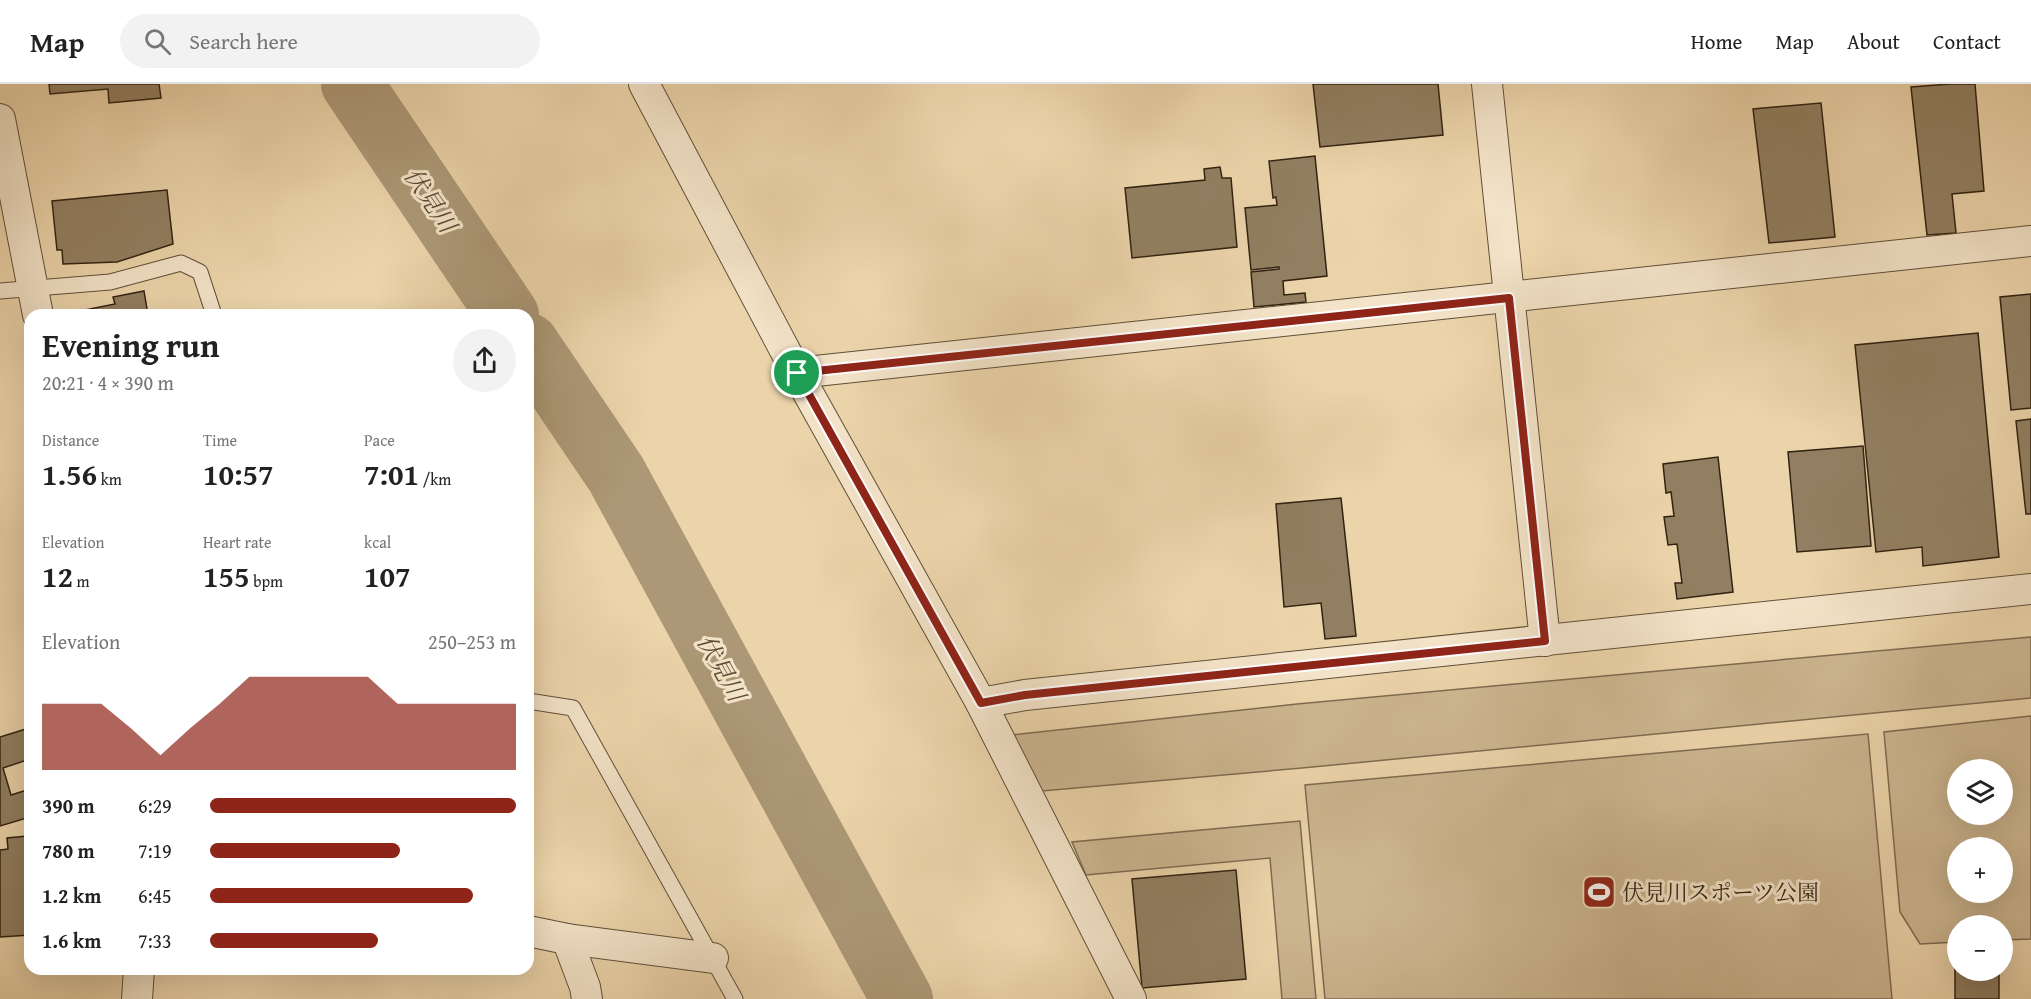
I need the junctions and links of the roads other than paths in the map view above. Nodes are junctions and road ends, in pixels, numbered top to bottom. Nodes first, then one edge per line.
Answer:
1 (644, 84) edge
2 (1487, 84) edge
3 (0, 120) edge
4 (2031, 241) edge
5 (0, 291) edge
6 (1509, 298) junction
7 (35, 302) edge
8 (212, 309) edge
9 (797, 373) junction
10 (2031, 589) edge
11 (1545, 641) junction
12 (534, 702) edge
13 (981, 703) junction
14 (534, 932) edge
15 (567, 939) junction
16 (713, 958) junction
17 (139, 975) edge
18 (137, 999) edge
19 (587, 999) edge
20 (735, 999) edge
21 (1131, 999) edge

1 - 9 street
2 - 6 street
3 - 7 street
4 - 6 street
5 - 7 lane
6 - 9 street
6 - 11 street
7 - 8 lane
9 - 13 street
10 - 11 street
11 - 13 street
12 - 16 lane
13 - 21 street
14 - 15 street
15 - 16 street
15 - 19 street
16 - 20 lane
17 - 18 street

